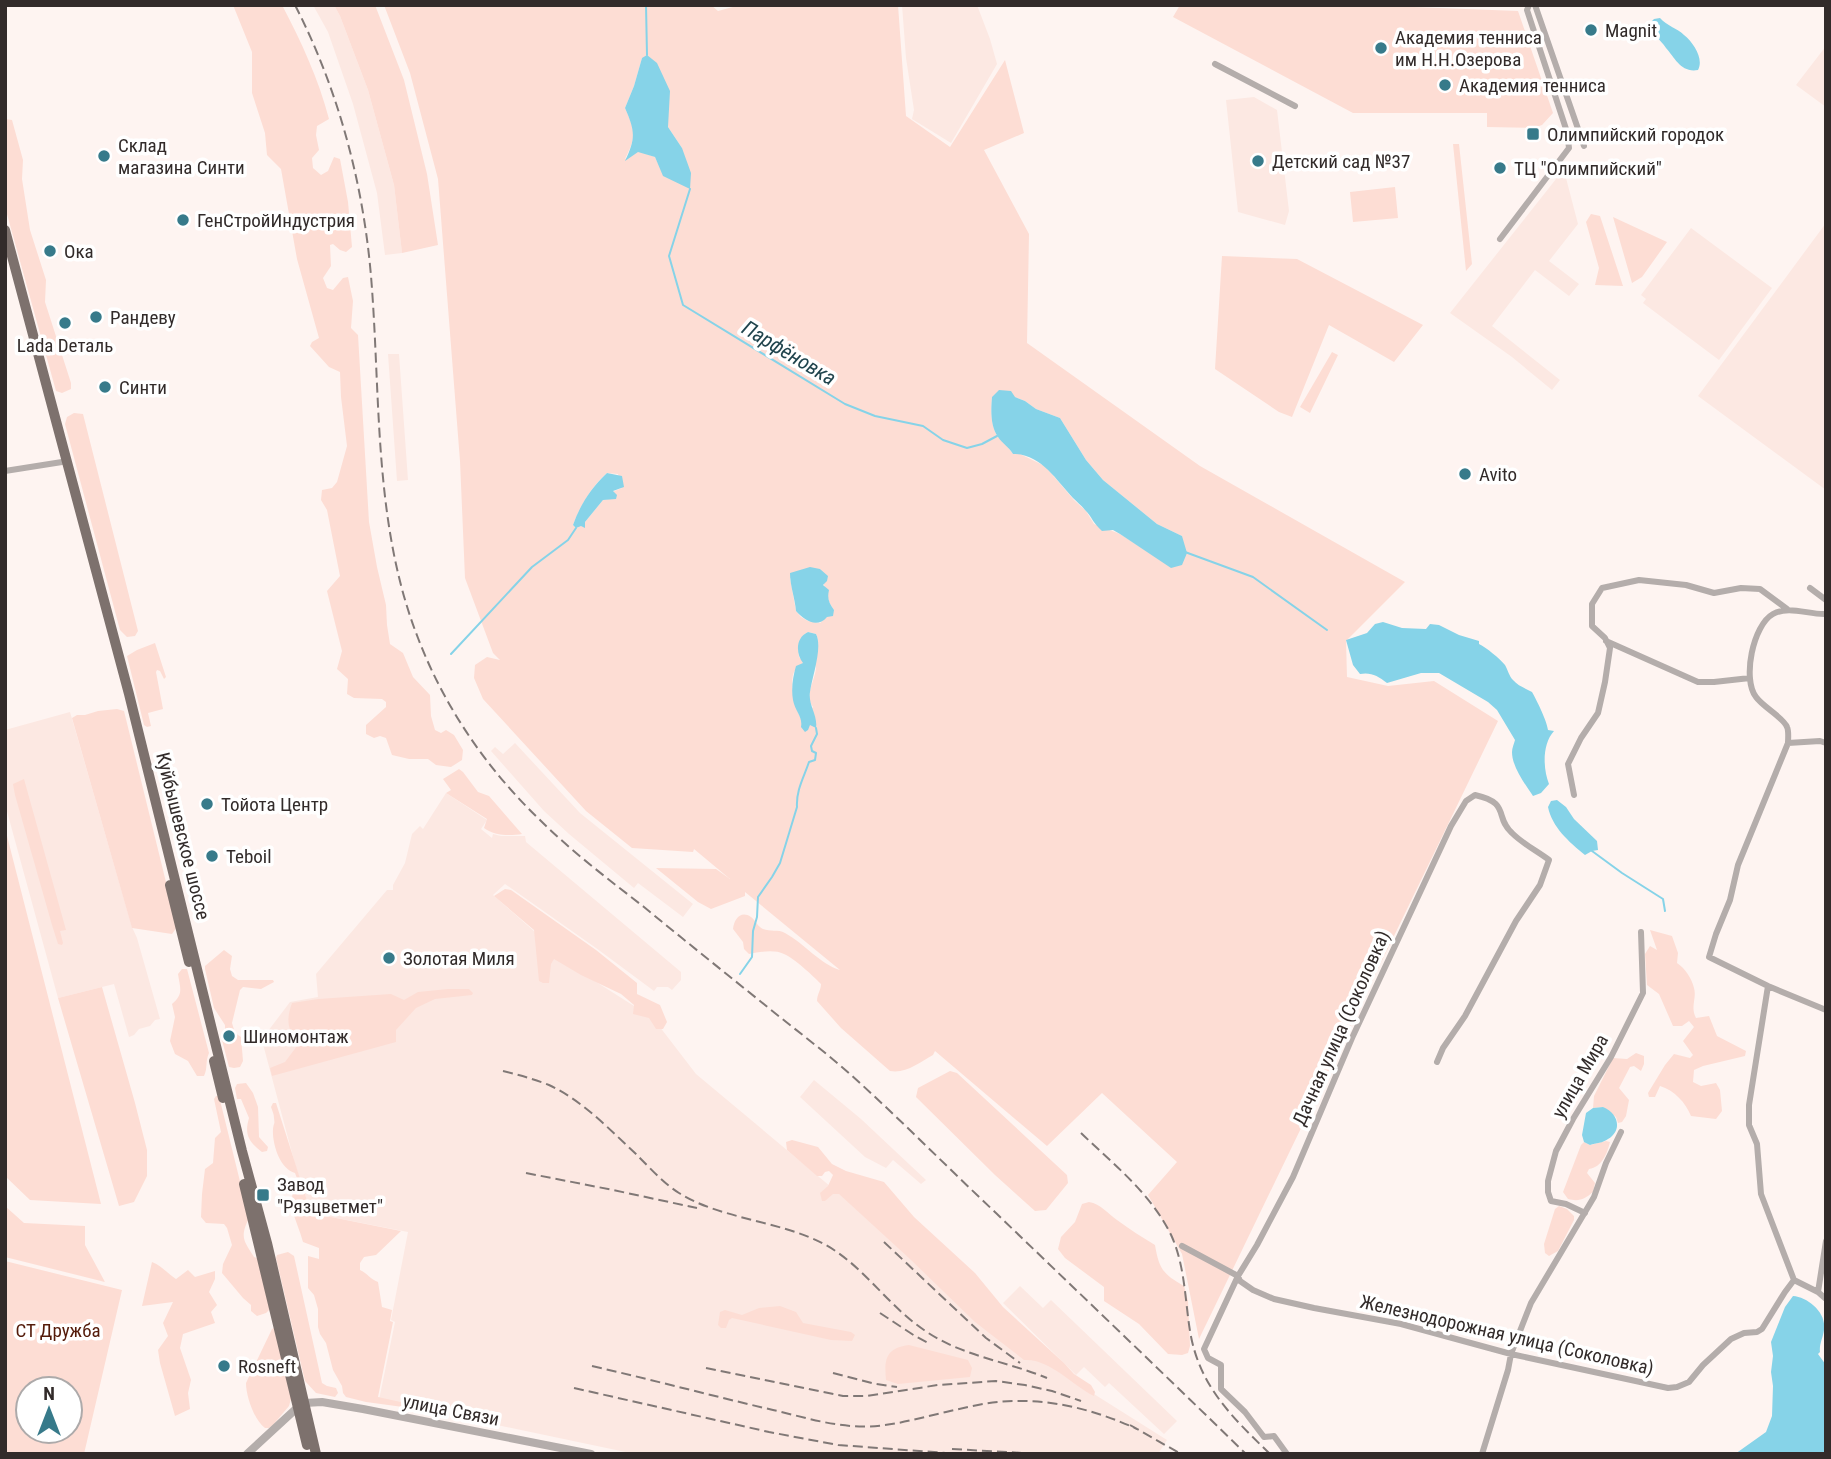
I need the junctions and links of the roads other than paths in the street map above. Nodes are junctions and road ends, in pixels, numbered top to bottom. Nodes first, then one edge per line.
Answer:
1 (1532, 5) edge
2 (1215, 64) dead end
3 (1295, 106) dead end
4 (1567, 132) junction
5 (1578, 132) junction
6 (1584, 146) dead end
7 (5, 229) edge
8 (1500, 239) dead end
9 (5, 254) edge
10 (62, 462) junction
11 (5, 471) edge
12 (1810, 588) dead end
13 (1826, 600) edge
14 (1787, 609) junction
15 (1826, 614) edge
16 (1606, 641) junction
17 (1750, 678) junction
18 (1788, 743) junction
19 (1826, 743) edge
20 (1574, 794) dead end
21 (1641, 932) dead end
22 (1768, 986) junction
23 (1826, 1010) edge
24 (1437, 1062) dead end
25 (1621, 1132) dead end
26 (1585, 1213) junction
27 (1826, 1241) edge
28 (1182, 1246) dead end
29 (1238, 1276) junction
30 (1794, 1280) junction
31 (1818, 1292) junction
32 (1826, 1299) edge
33 (1511, 1354) junction
34 (302, 1405) junction
35 (247, 1454) edge
36 (309, 1454) edge
37 (316, 1454) edge
38 (591, 1454) edge
39 (1287, 1454) edge
40 (1482, 1454) edge

1 - 4 street
1 - 5 street
2 - 3 street
4 - 5 street
4 - 8 street
5 - 6 street
7 - 34 main road, Куйбышевское шоссе
9 - 10 main road, Куйбышевское шоссе
10 - 11 street
10 - 34 main road, Куйбышевское шоссе
12 - 13 street
14 - 15 street
14 - 16 street
14 - 17 street
16 - 17 street
16 - 20 street
17 - 18 street
18 - 19 street
18 - 22 street
21 - 26 street, улица Мира
22 - 23 street
22 - 30 street
24 - 29 street, Дачная улица (Соколовка)
25 - 26 street
26 - 33 street
27 - 31 street
28 - 29 street, Железнодорожная улица (Соколовка)
29 - 33 street, Железнодорожная улица (Соколовка)
29 - 39 street, Дачная улица (Соколовка)
30 - 31 street
30 - 33 street, Железнодорожная улица (Соколовка)
31 - 32 street
33 - 40 street
34 - 35 street
34 - 36 main road, Куйбышевское шоссе
34 - 37 main road, Куйбышевское шоссе
34 - 38 street, улица Связи

